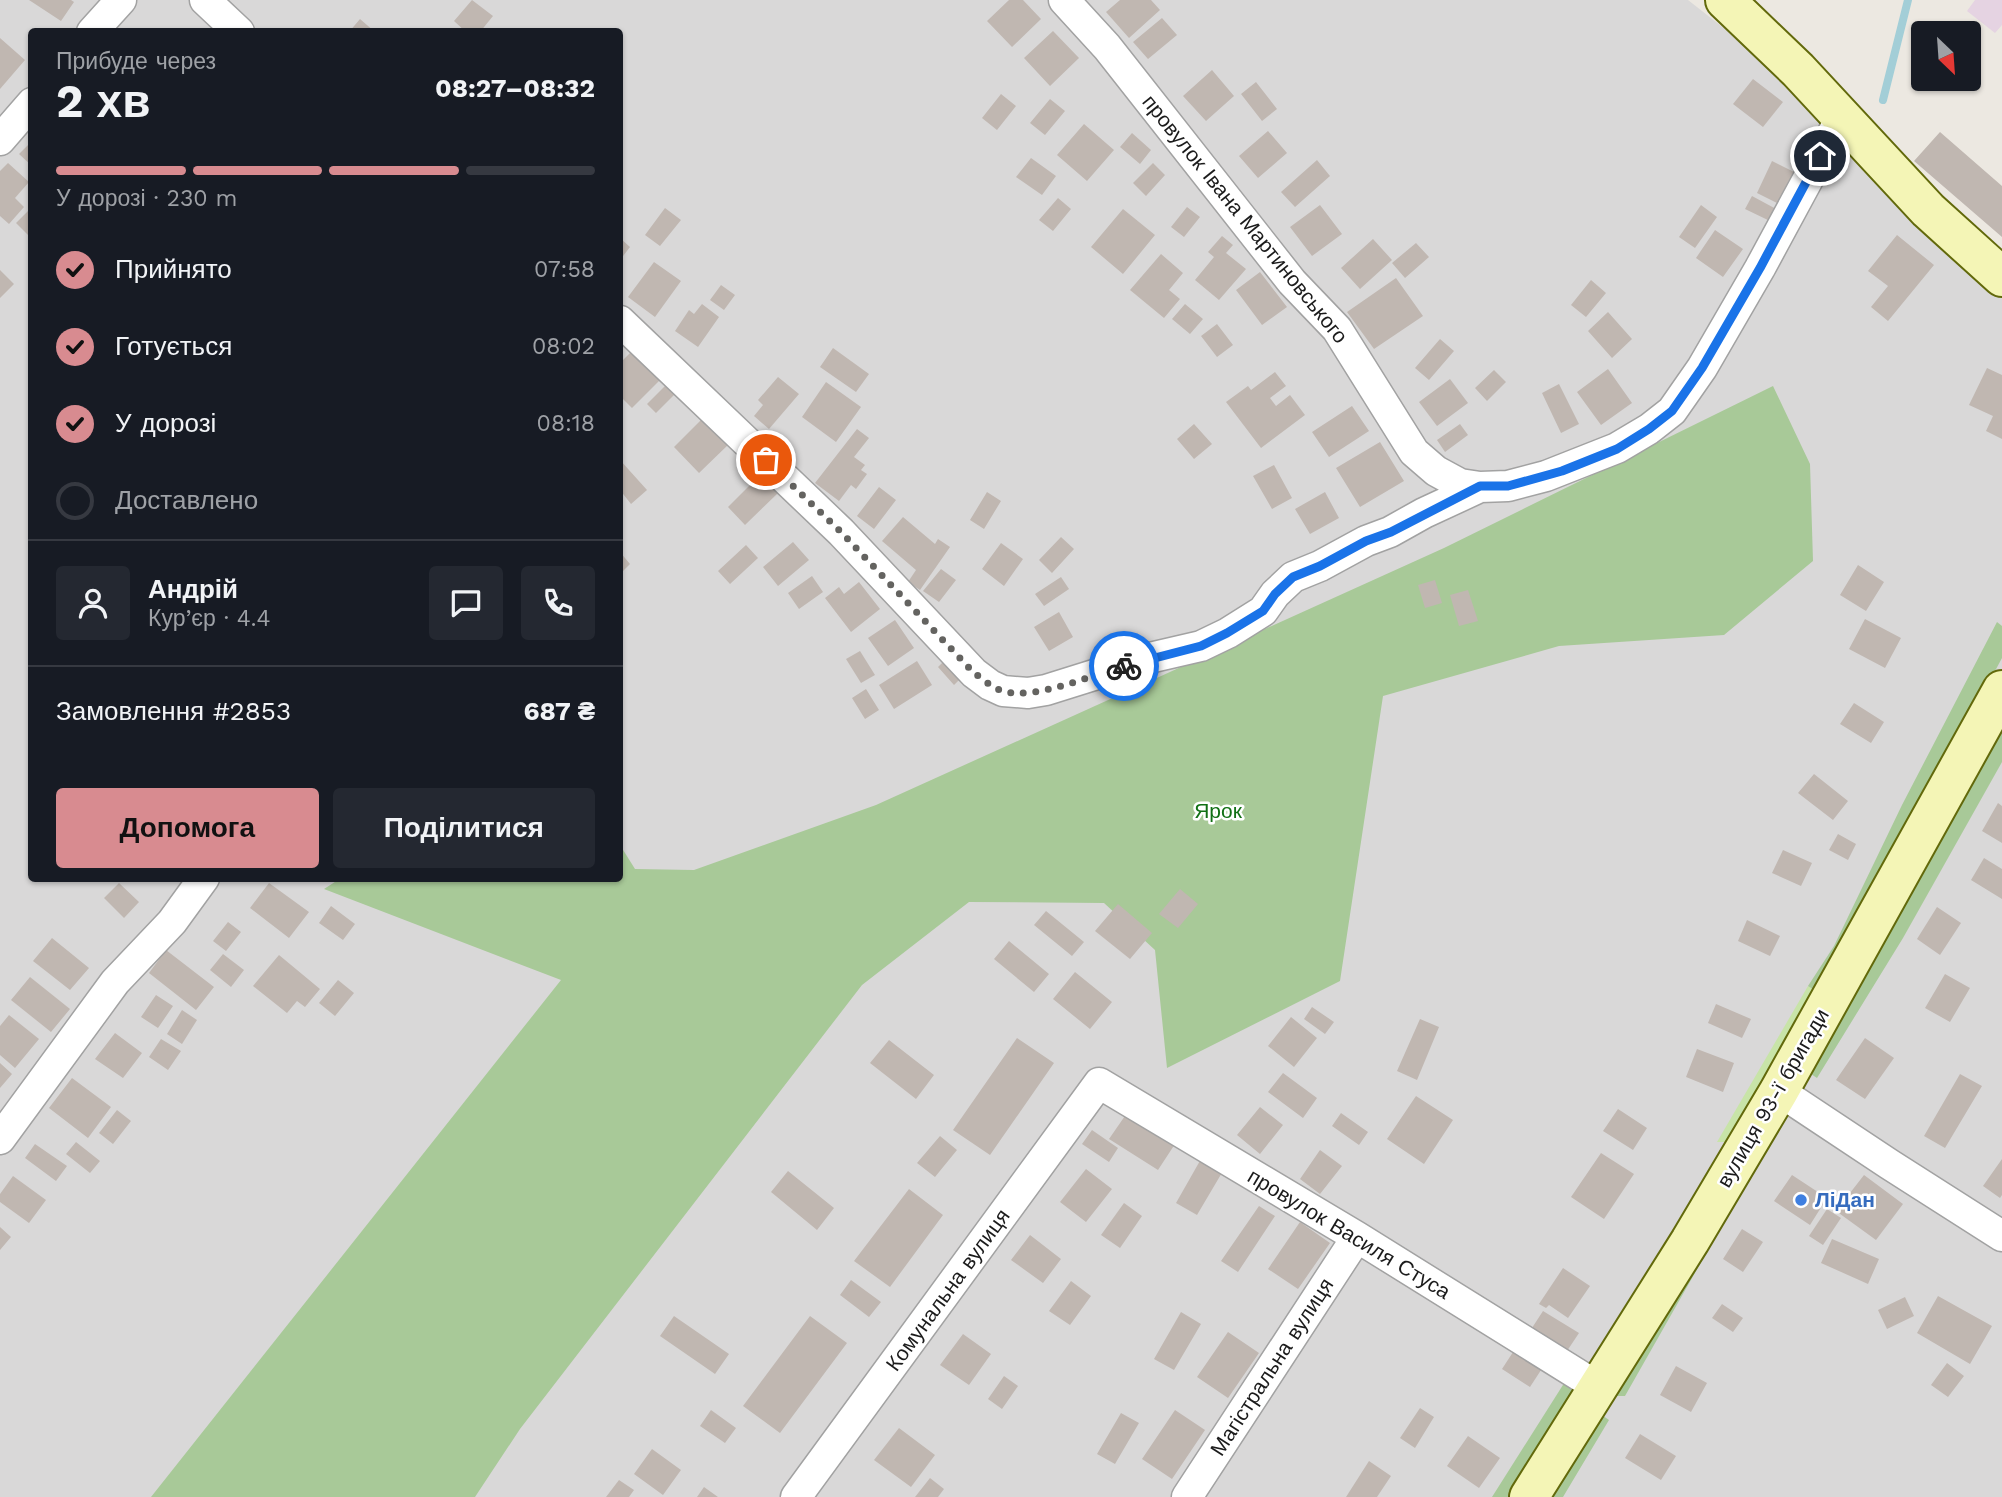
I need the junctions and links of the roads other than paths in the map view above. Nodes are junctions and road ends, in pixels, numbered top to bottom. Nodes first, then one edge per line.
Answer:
1 (121, 0) edge
2 (205, 0) edge
3 (1064, 0) edge
4 (1725, 0) edge
5 (96, 28) edge
6 (235, 28) edge
7 (28, 108) edge
8 (1841, 117) junction
9 (0, 140) edge
10 (2002, 277) edge
11 (623, 324) edge
12 (1480, 486) junction
13 (2002, 690) edge
14 (201, 882) edge
15 (1099, 1083) joint
16 (1779, 1091) junction
17 (0, 1139) edge
18 (2002, 1236) edge
19 (1357, 1237) junction
20 (1598, 1387) junction
21 (796, 1497) edge
22 (1187, 1497) edge
23 (1529, 1497) edge

1 - 5 street
2 - 6 street
3 - 12 street, провулок Івана Мартиновського
4 - 8 main road
7 - 9 street
8 - 10 main road
8 - 12 street, провулок Івана Мартиновського
11 - 12 street
13 - 16 main road, вулиця 93-ї бригади
14 - 17 street
15 - 19 street, провулок Василя Стуса
15 - 21 street, Комунальна вулиця
16 - 18 street
16 - 20 main road, вулиця 93-ї бригади
19 - 20 street, провулок Василя Стуса
19 - 22 street, Магістральна вулиця
20 - 23 main road, вулиця 93-ї бригади

